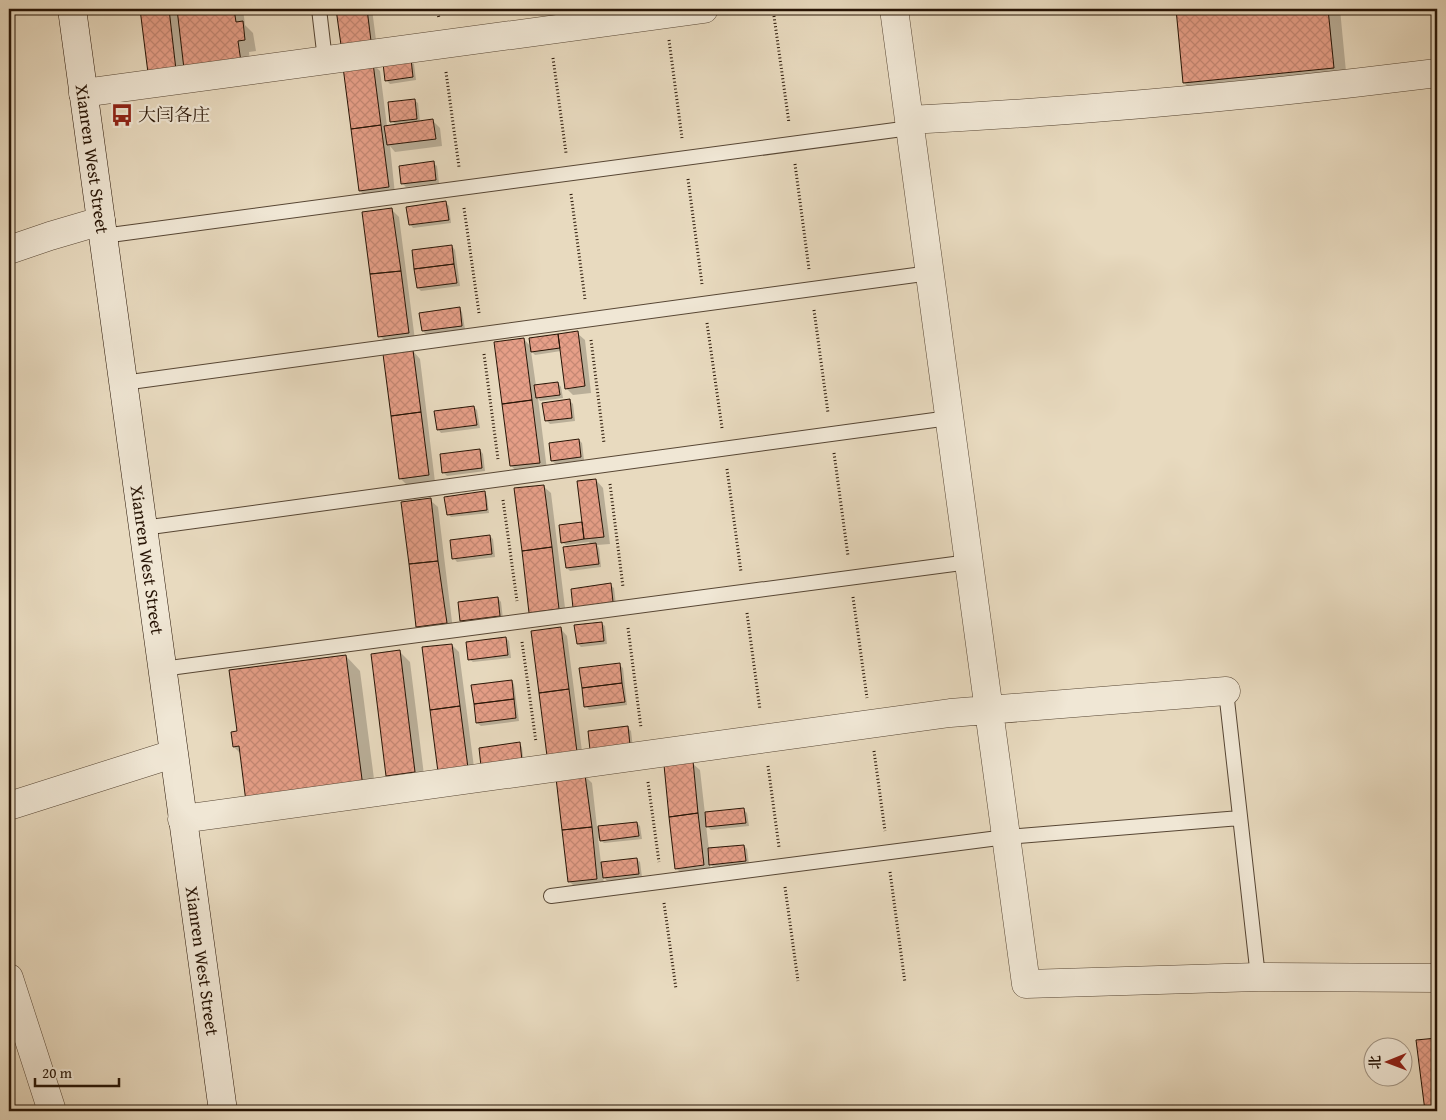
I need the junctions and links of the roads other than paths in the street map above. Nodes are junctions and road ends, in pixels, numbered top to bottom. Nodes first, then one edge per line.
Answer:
1 (72, 9) edge
2 (318, 9) edge
3 (704, 9) edge
4 (894, 9) edge
5 (326, 60) junction
6 (1437, 73) edge
7 (83, 93) junction
8 (909, 124) junction
9 (102, 228) junction
10 (9, 250) edge
11 (930, 273) junction
12 (123, 383) junction
13 (949, 418) junction
14 (143, 528) junction
15 (969, 562) junction
16 (162, 669) junction
17 (1226, 691) joint
18 (989, 710) junction
19 (173, 754) junction
20 (9, 806) edge
21 (1240, 818) junction
22 (182, 819) junction
23 (1006, 837) junction
24 (550, 896) dead end
25 (1258, 977) junction
26 (9, 978) edge
27 (1437, 978) edge
28 (52, 1111) edge
29 (223, 1111) edge

1 - 7 street, Xianren West Street
2 - 5 lane
3 - 5 street
4 - 8 street
5 - 7 street
6 - 8 street
7 - 9 street, Xianren West Street
8 - 9 lane
8 - 11 street
9 - 10 street
9 - 12 street, Xianren West Street
11 - 12 lane
11 - 13 street
12 - 14 street, Xianren West Street
13 - 14 lane
13 - 15 street
14 - 16 street, Xianren West Street
15 - 16 lane
15 - 18 street
16 - 19 street, Xianren West Street
17 - 18 street
17 - 21 lane
18 - 22 street
18 - 23 street
19 - 20 street
19 - 22 street, Xianren West Street
21 - 23 lane
21 - 25 lane
22 - 29 street, Xianren West Street
23 - 24 lane
23 - 25 street
25 - 27 street
26 - 28 street

